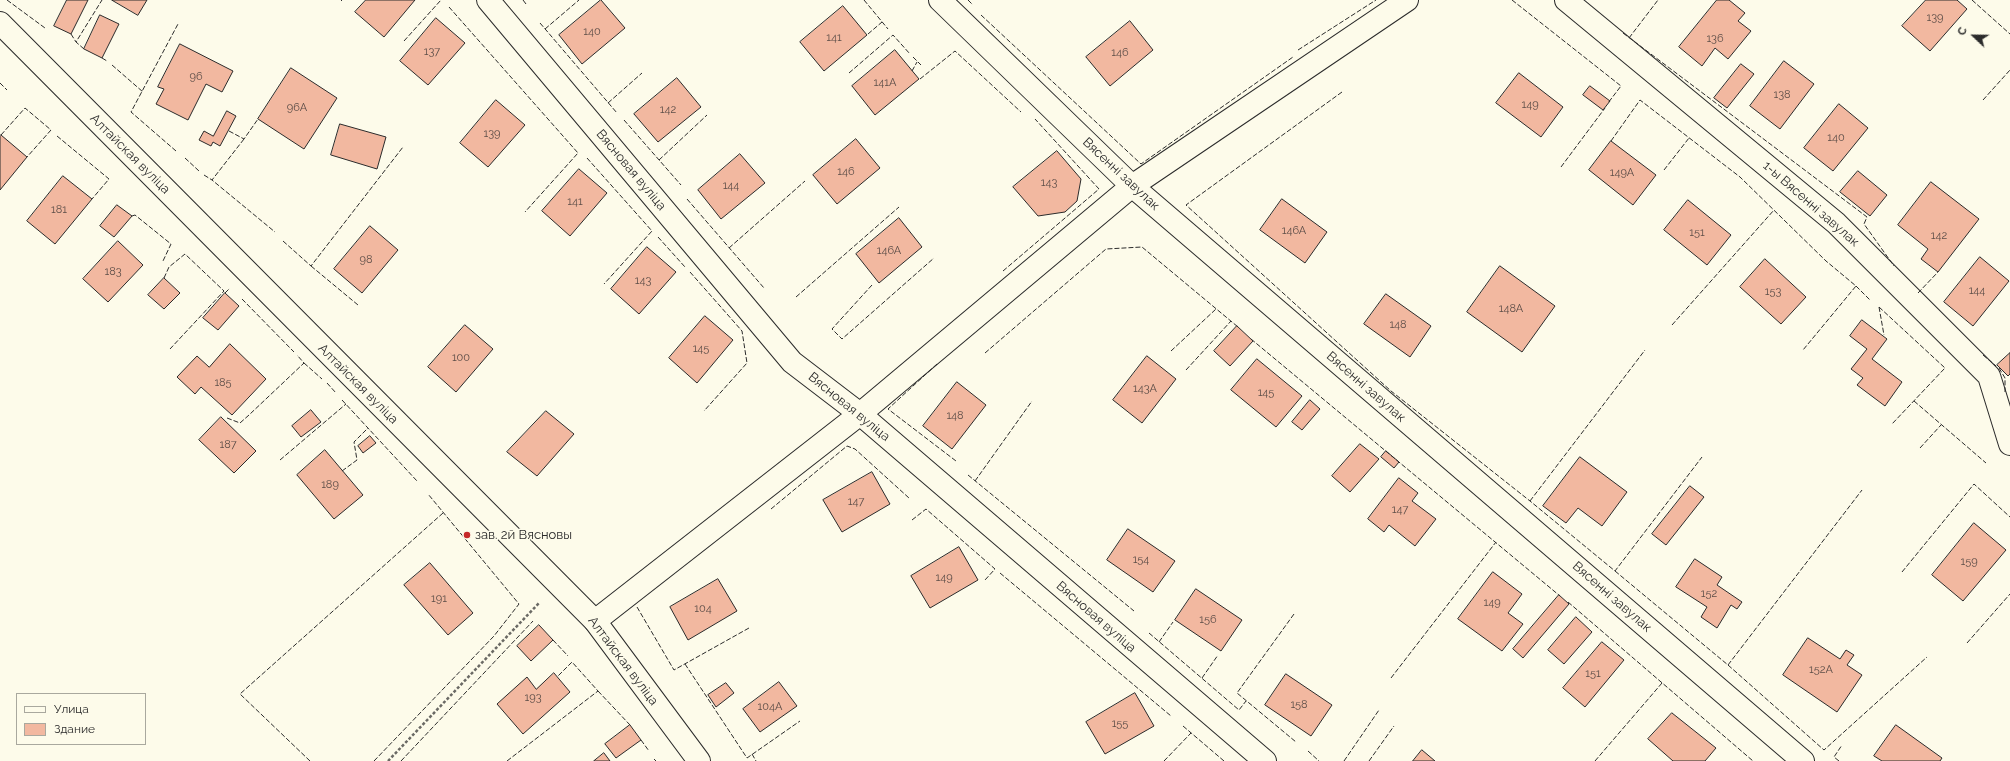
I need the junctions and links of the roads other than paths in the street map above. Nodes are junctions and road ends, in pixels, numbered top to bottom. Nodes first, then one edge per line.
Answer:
1 (488, 0) edge
2 (940, 0) edge
3 (1407, 0) edge
4 (1566, 0) edge
5 (0, 23) edge
6 (1132, 186) junction
7 (860, 414) junction
8 (2010, 444) edge
9 (595, 621) junction
10 (698, 761) edge
11 (1265, 761) edge
12 (1803, 761) edge

1 - 7 street, Вясновая вуліца
2 - 6 street, Вясенні завулак
3 - 6 street
4 - 8 street, 1-ы Вясенні завулак
5 - 9 street, Алтайская вуліца
6 - 7 street
6 - 12 street, Вясенні завулак
7 - 9 street
7 - 11 street, Вясновая вуліца
9 - 10 street, Алтайская вуліца

